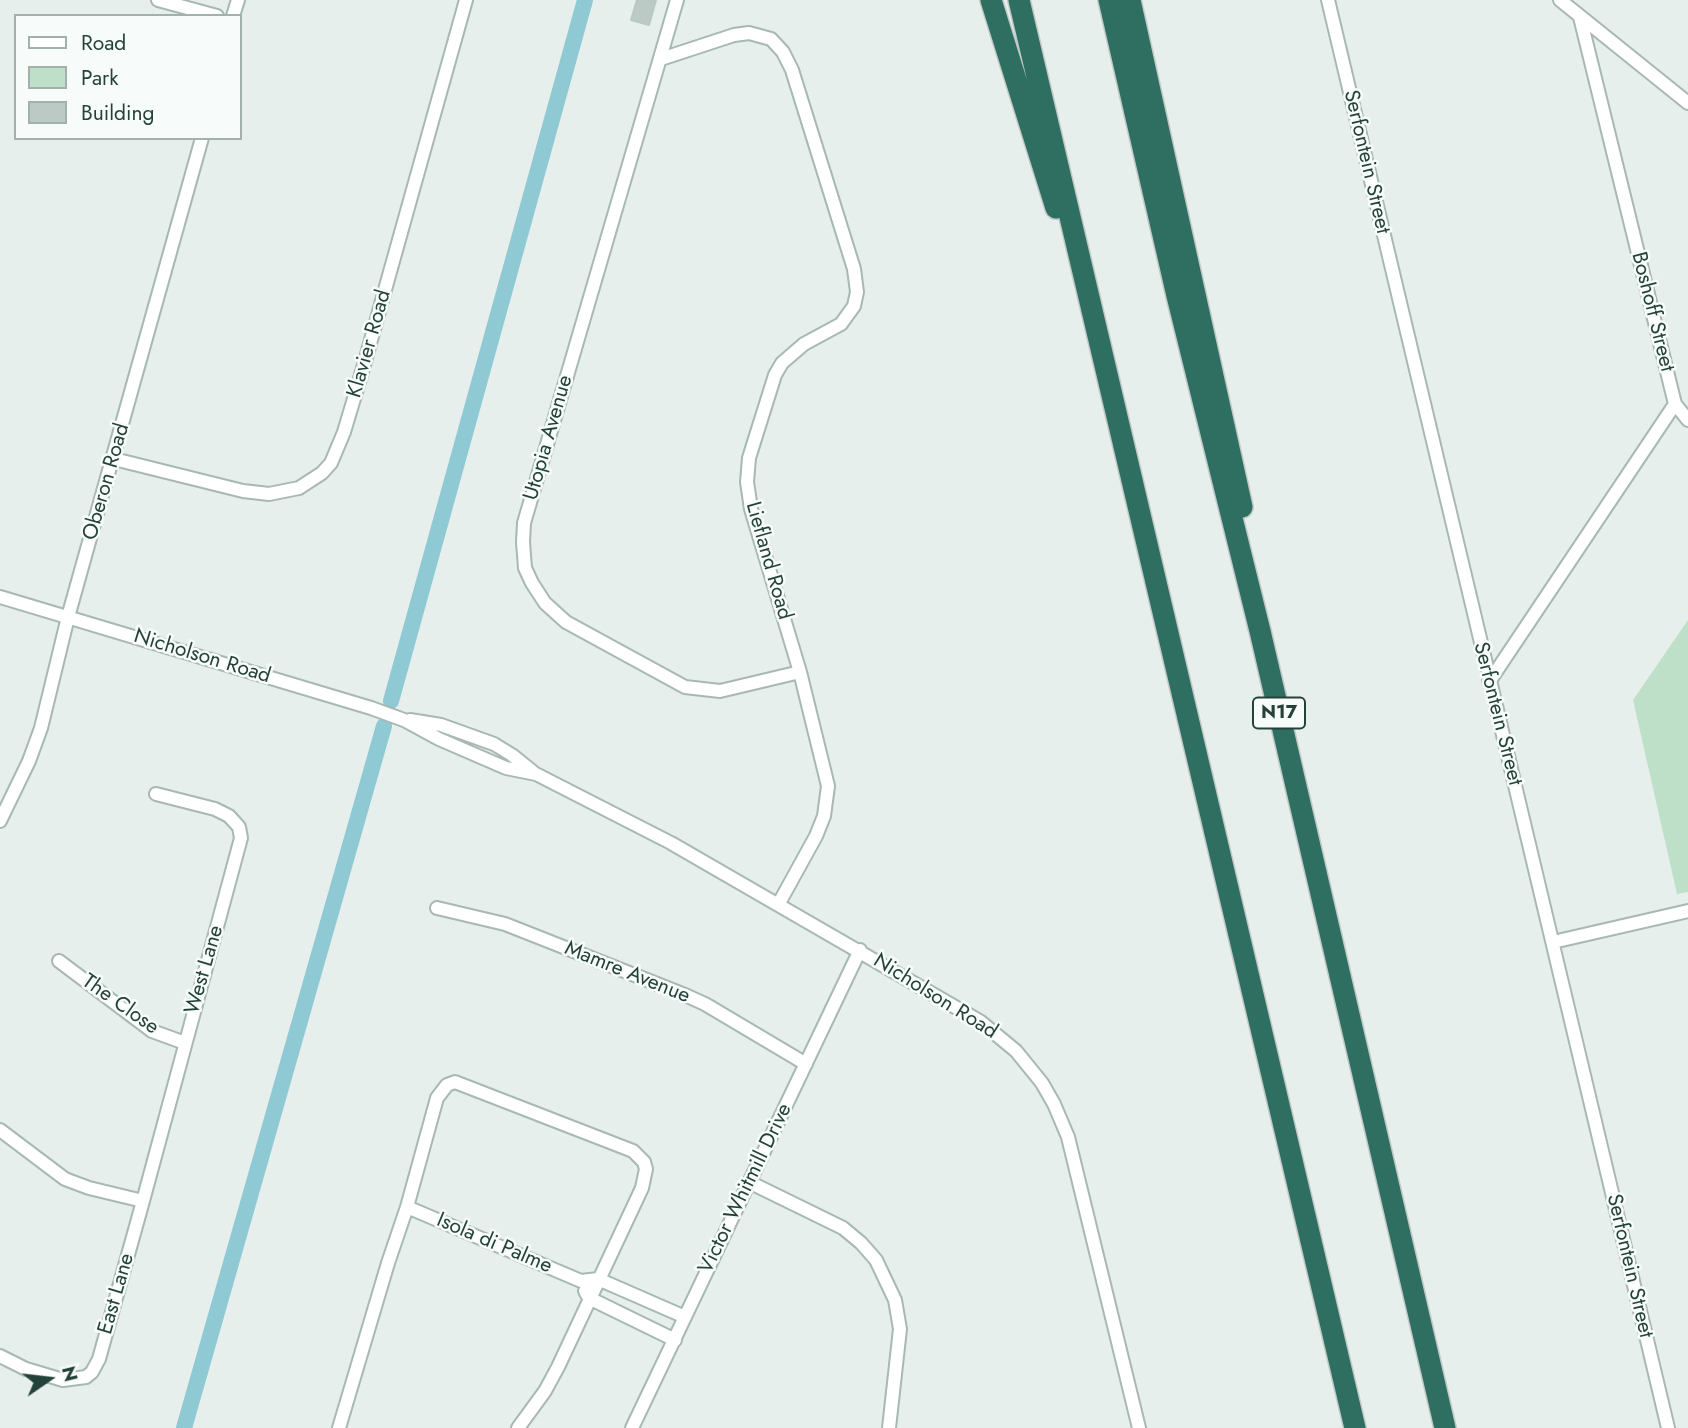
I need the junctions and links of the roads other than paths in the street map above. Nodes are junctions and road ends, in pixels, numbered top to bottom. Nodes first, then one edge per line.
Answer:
1 (158, 0) edge
2 (466, 0) edge
3 (677, 0) edge
4 (991, 0) edge
5 (1019, 0) edge
6 (1109, 0) edge
7 (1130, 0) edge
8 (1328, 0) edge
9 (1560, 0) edge
10 (210, 14) edge
11 (1580, 17) junction
12 (661, 59) junction
13 (1688, 103) edge
14 (201, 140) edge
15 (1105, 363) junction
16 (1675, 404) junction
17 (1688, 420) edge
18 (114, 459) junction
19 (0, 597) edge
20 (68, 617) junction
21 (1260, 631) junction
22 (800, 672) junction
23 (1489, 682) junction
24 (156, 794) dead end
25 (0, 821) edge
26 (778, 905) junction
27 (437, 908) dead end
28 (1688, 911) edge
29 (1553, 942) junction
30 (860, 950) junction
31 (59, 961) dead end
32 (185, 1043) junction
33 (806, 1064) junction
34 (0, 1130) edge
35 (749, 1182) junction
36 (143, 1201) junction
37 (408, 1208) junction
38 (598, 1279) junction
39 (581, 1281) junction
40 (589, 1298) junction
41 (685, 1317) junction
42 (675, 1340) junction
43 (0, 1356) edge
44 (339, 1428) edge
45 (518, 1428) edge
46 (632, 1428) edge
47 (889, 1428) edge
48 (1139, 1428) edge
49 (1355, 1428) edge
50 (1445, 1428) edge
51 (1668, 1428) edge

1 - 10 street
2 - 18 street, Klavier Road
3 - 12 street, Utopia Avenue
4 - 15 highway
5 - 15 highway
6 - 21 highway, N17
7 - 21 highway
8 - 23 street, Serfontein Street
9 - 11 street
11 - 13 street
11 - 16 street, Boshoff Street
12 - 22 street, Liefland Road
12 - 22 street, Utopia Avenue
14 - 18 street, Oberon Road
15 - 49 highway
16 - 17 street
16 - 23 street
18 - 20 street, Oberon Road
19 - 20 street, Nicholson Road
20 - 25 street, Oberon Road
20 - 26 street, Nicholson Road
21 - 50 highway, N17
22 - 26 street, Liefland Road
23 - 29 street, Serfontein Street
24 - 32 street, West Lane
26 - 30 street, Nicholson Road
27 - 33 street, Mamre Avenue
28 - 29 street
29 - 51 street, Serfontein Street
30 - 33 street, Victor Whitmill Drive
30 - 48 street, Nicholson Road
31 - 32 street, The Close
32 - 36 street, West Lane
33 - 35 street, Victor Whitmill Drive
34 - 36 street
35 - 41 street, Victor Whitmill Drive
35 - 47 street
36 - 43 street, East Lane
37 - 38 street
37 - 39 street, Isola di Palme
37 - 44 street
38 - 39 street, Isola di Palme
38 - 40 street
38 - 41 street
39 - 40 street
40 - 42 street
40 - 45 street
41 - 42 street, Victor Whitmill Drive
42 - 46 street, Victor Whitmill Drive

